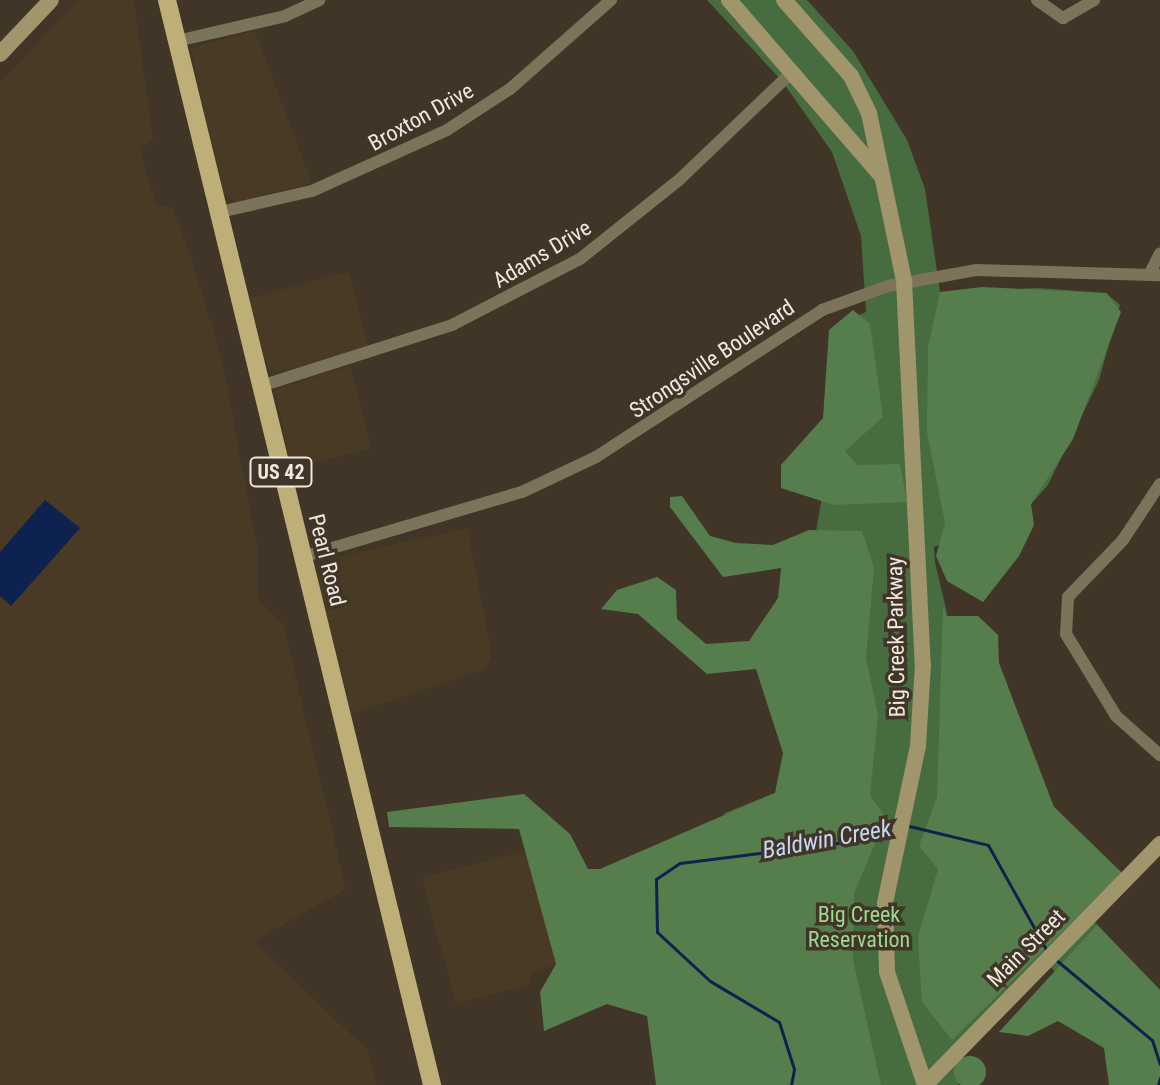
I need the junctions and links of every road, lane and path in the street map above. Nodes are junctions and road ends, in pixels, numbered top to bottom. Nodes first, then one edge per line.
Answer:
1 (51, 0) edge
2 (167, 0) edge
3 (319, 0) edge
4 (611, 0) edge
5 (729, 0) edge
6 (784, 0) edge
7 (1037, 0) edge
8 (1094, 0) edge
9 (177, 41) junction
10 (0, 54) edge
11 (793, 71) junction
12 (885, 181) junction
13 (220, 212) junction
14 (1160, 253) edge
15 (1155, 274) edge
16 (904, 281) junction
17 (261, 386) junction
18 (1160, 484) edge
19 (302, 557) junction
20 (1160, 755) edge
21 (1160, 844) edge
22 (432, 1085) edge
23 (925, 1085) edge

1 - 10 street
2 - 9 main road, Pearl Road / US 42
3 - 9 street
4 - 13 street, Broxton Drive
5 - 11 street, Big Creek Parkway
6 - 12 street, Big Creek Parkway
7 - 8 street
9 - 13 main road, Pearl Road / US 42
11 - 12 street, Big Creek Parkway
11 - 17 street, Adams Drive
12 - 16 street, Big Creek Parkway
13 - 17 main road, Pearl Road / US 42
14 - 15 street
15 - 16 street, Strongsville Boulevard
16 - 19 street, Strongsville Boulevard
16 - 23 street, Big Creek Parkway
17 - 19 main road, Pearl Road / US 42
18 - 20 street
19 - 22 main road, Pearl Road / US 42
21 - 23 street, Main Street

